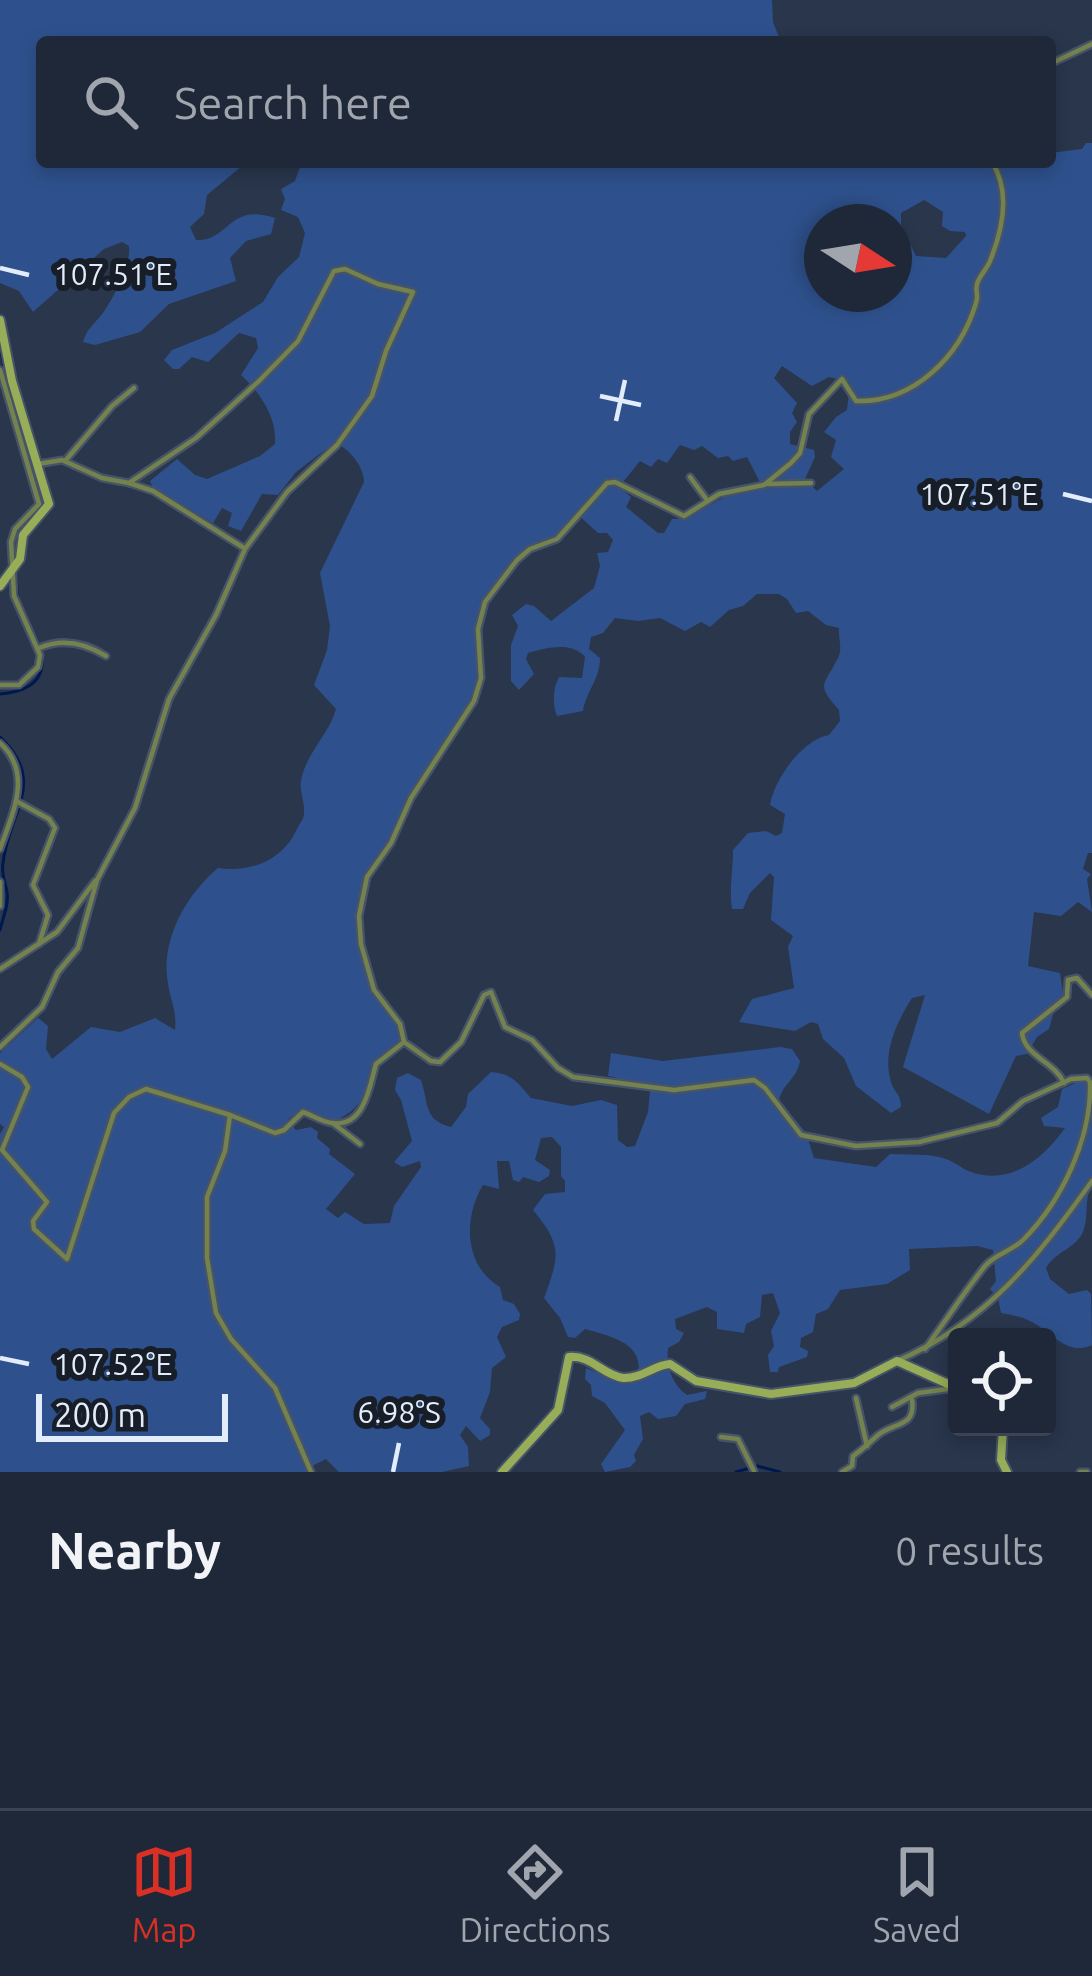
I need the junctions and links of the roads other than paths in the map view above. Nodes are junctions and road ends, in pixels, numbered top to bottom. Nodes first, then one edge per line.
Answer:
1 (1092, 44) edge
2 (1056, 61) edge
3 (995, 168) edge
4 (0, 320) edge
5 (0, 370) edge
6 (134, 388) dead end
7 (65, 461) junction
8 (38, 464) junction
9 (690, 476) dead end
10 (129, 483) junction
11 (811, 483) dead end
12 (766, 484) junction
13 (707, 500) junction
14 (245, 549) junction
15 (15, 564) junction
16 (0, 586) edge
17 (42, 647) junction
18 (106, 656) dead end
19 (1, 683) edge
20 (0, 743) edge
21 (18, 802) junction
22 (0, 849) edge
23 (97, 880) junction
24 (0, 882) edge
25 (0, 906) edge
26 (39, 944) junction
27 (0, 969) edge
28 (1092, 995) edge
29 (404, 1042) junction
30 (0, 1047) edge
31 (0, 1064) edge
32 (1064, 1082) junction
33 (1091, 1110) edge
34 (230, 1114) junction
35 (334, 1124) junction
36 (360, 1144) dead end
37 (1092, 1181) edge
38 (925, 1349) junction
39 (897, 1361) junction
40 (948, 1384) edge
41 (948, 1389) edge
42 (856, 1398) dead end
43 (912, 1400) junction
44 (892, 1407) dead end
45 (1003, 1436) edge
46 (721, 1437) dead end
47 (867, 1446) junction
48 (754, 1470) edge
49 (310, 1472) edge
50 (502, 1472) edge
51 (842, 1472) edge
52 (1007, 1472) edge

1 - 2 street
3 - 12 street
4 - 8 street
5 - 15 street
6 - 7 street
7 - 8 street
7 - 10 street
8 - 15 street
9 - 13 street
10 - 14 street
10 - 14 street
11 - 12 street
12 - 13 street
13 - 29 street
14 - 23 street
15 - 16 street
15 - 17 street
17 - 18 street
17 - 19 street
20 - 21 street
21 - 22 street
21 - 26 street
23 - 26 street
23 - 30 street
24 - 25 street
26 - 27 street
28 - 32 street
29 - 32 street
29 - 35 street
31 - 34 street
32 - 33 street
33 - 38 street
34 - 35 street
34 - 49 street
35 - 36 street
37 - 38 street
38 - 39 street
39 - 40 street
39 - 50 street
41 - 43 street
42 - 47 street
43 - 44 street
43 - 47 street
45 - 52 street
46 - 48 street
47 - 51 street

